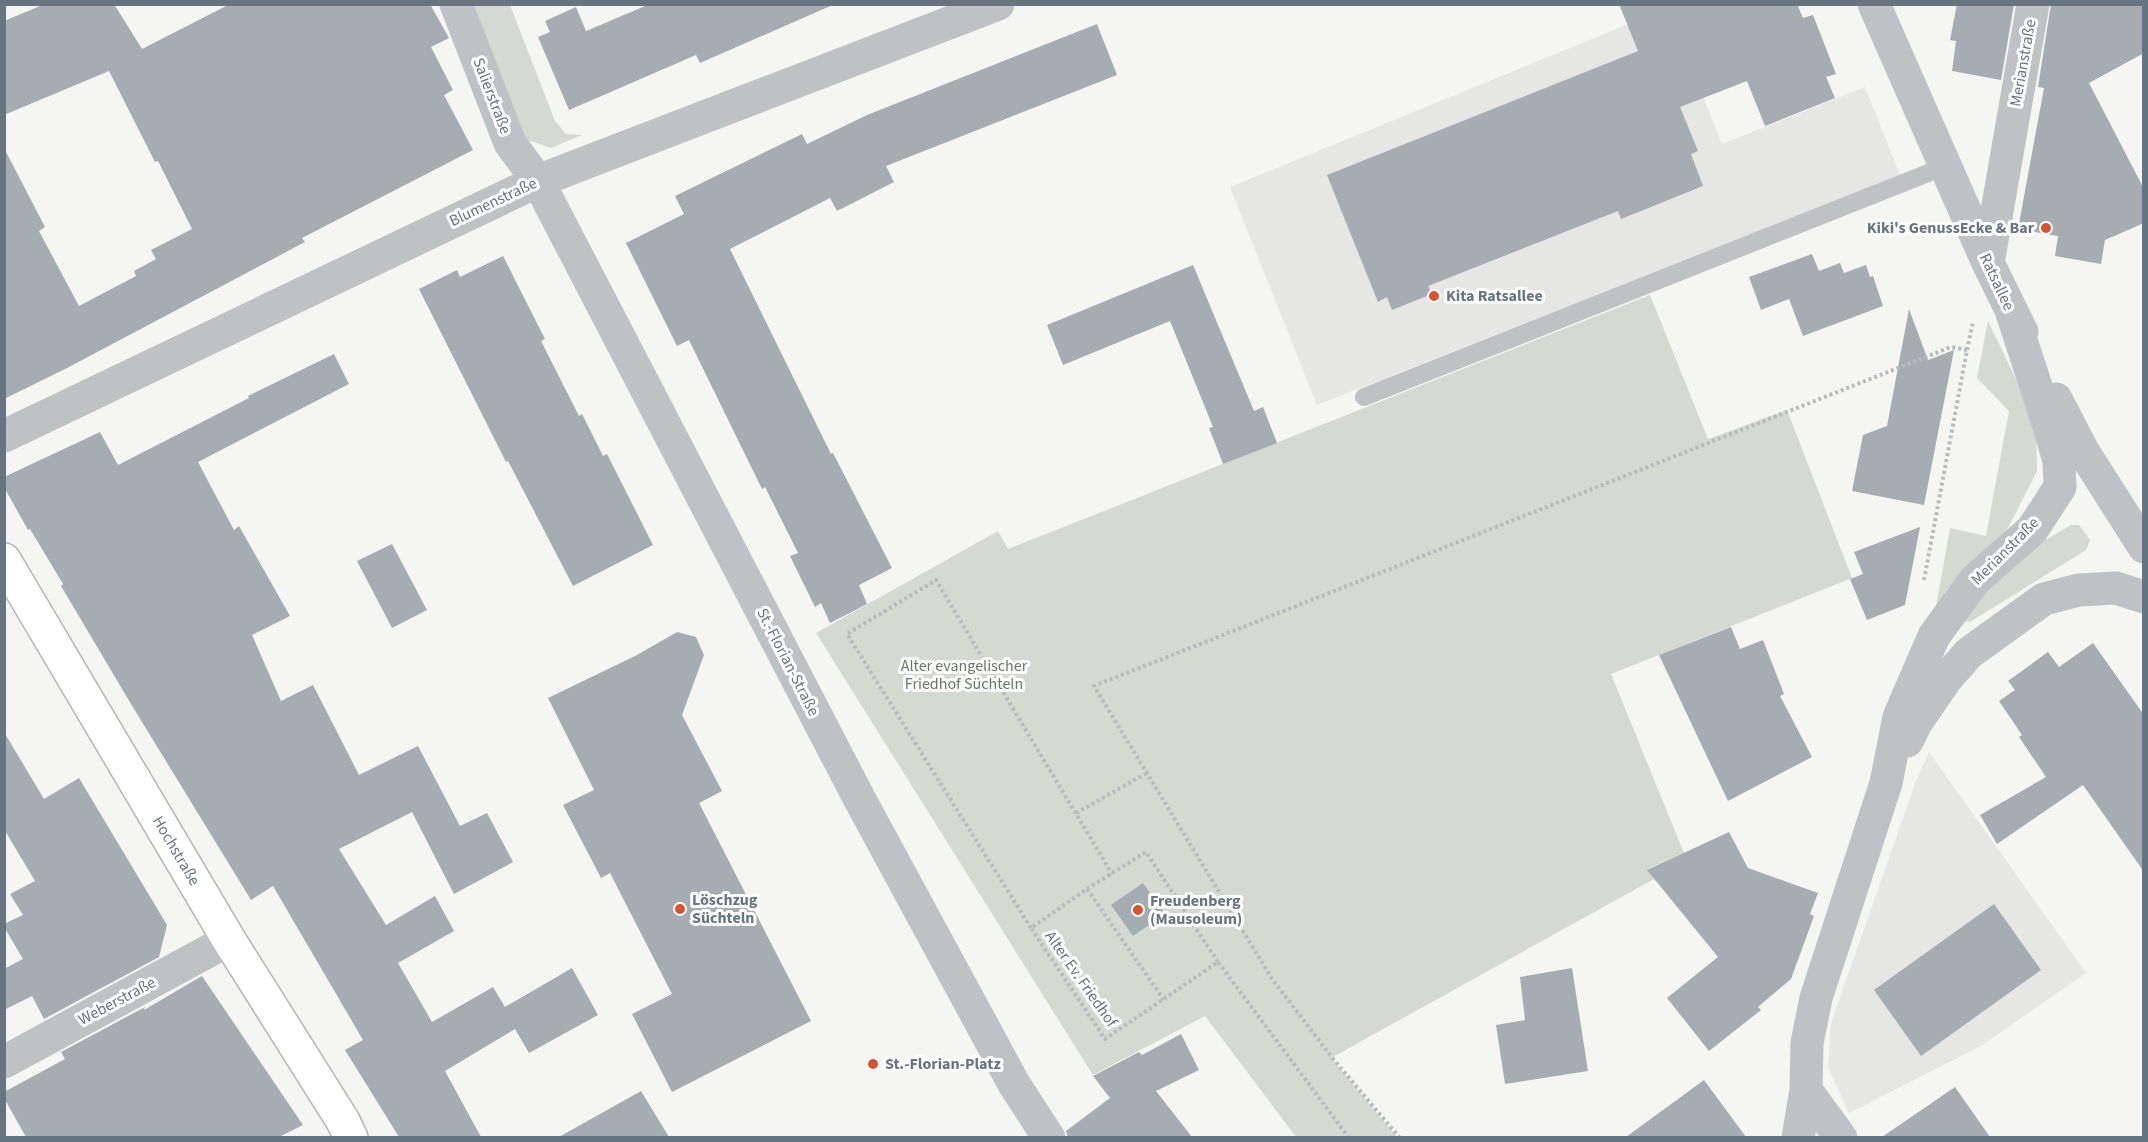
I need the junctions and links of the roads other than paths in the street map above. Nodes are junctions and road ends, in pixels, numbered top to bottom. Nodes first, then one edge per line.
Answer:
1 (456, 4) edge
2 (998, 4) edge
3 (1874, 4) edge
4 (2033, 4) edge
5 (1946, 166) junction
6 (538, 181) junction
7 (1988, 263) junction
8 (2012, 313) junction
9 (1364, 397) dead end
10 (4, 436) edge
11 (2144, 547) edge
12 (4, 560) edge
13 (2144, 597) edge
14 (1886, 783) junction
15 (229, 940) junction
16 (4, 1062) edge
17 (1806, 1090) junction
18 (351, 1137) edge
19 (1049, 1137) edge
20 (1798, 1137) edge
21 (1841, 1137) edge

1 - 6 street, Salierstraße
2 - 6 street, Blumenstraße
3 - 5 street, Ratsallee
4 - 7 street, Merianstraße
5 - 7 street, Ratsallee
5 - 9 lane
6 - 10 street, Blumenstraße
6 - 19 street, St.-Florian-Straße
7 - 8 street, Ratsallee
8 - 11 street, Ratsallee
8 - 14 street, Merianstraße
12 - 15 main road, Hochstraße
13 - 14 street, Merianstraße
14 - 17 street, Merianstraße
15 - 16 street, Weberstraße
15 - 18 main road, Hochstraße
17 - 20 street, Merianstraße
17 - 21 street

